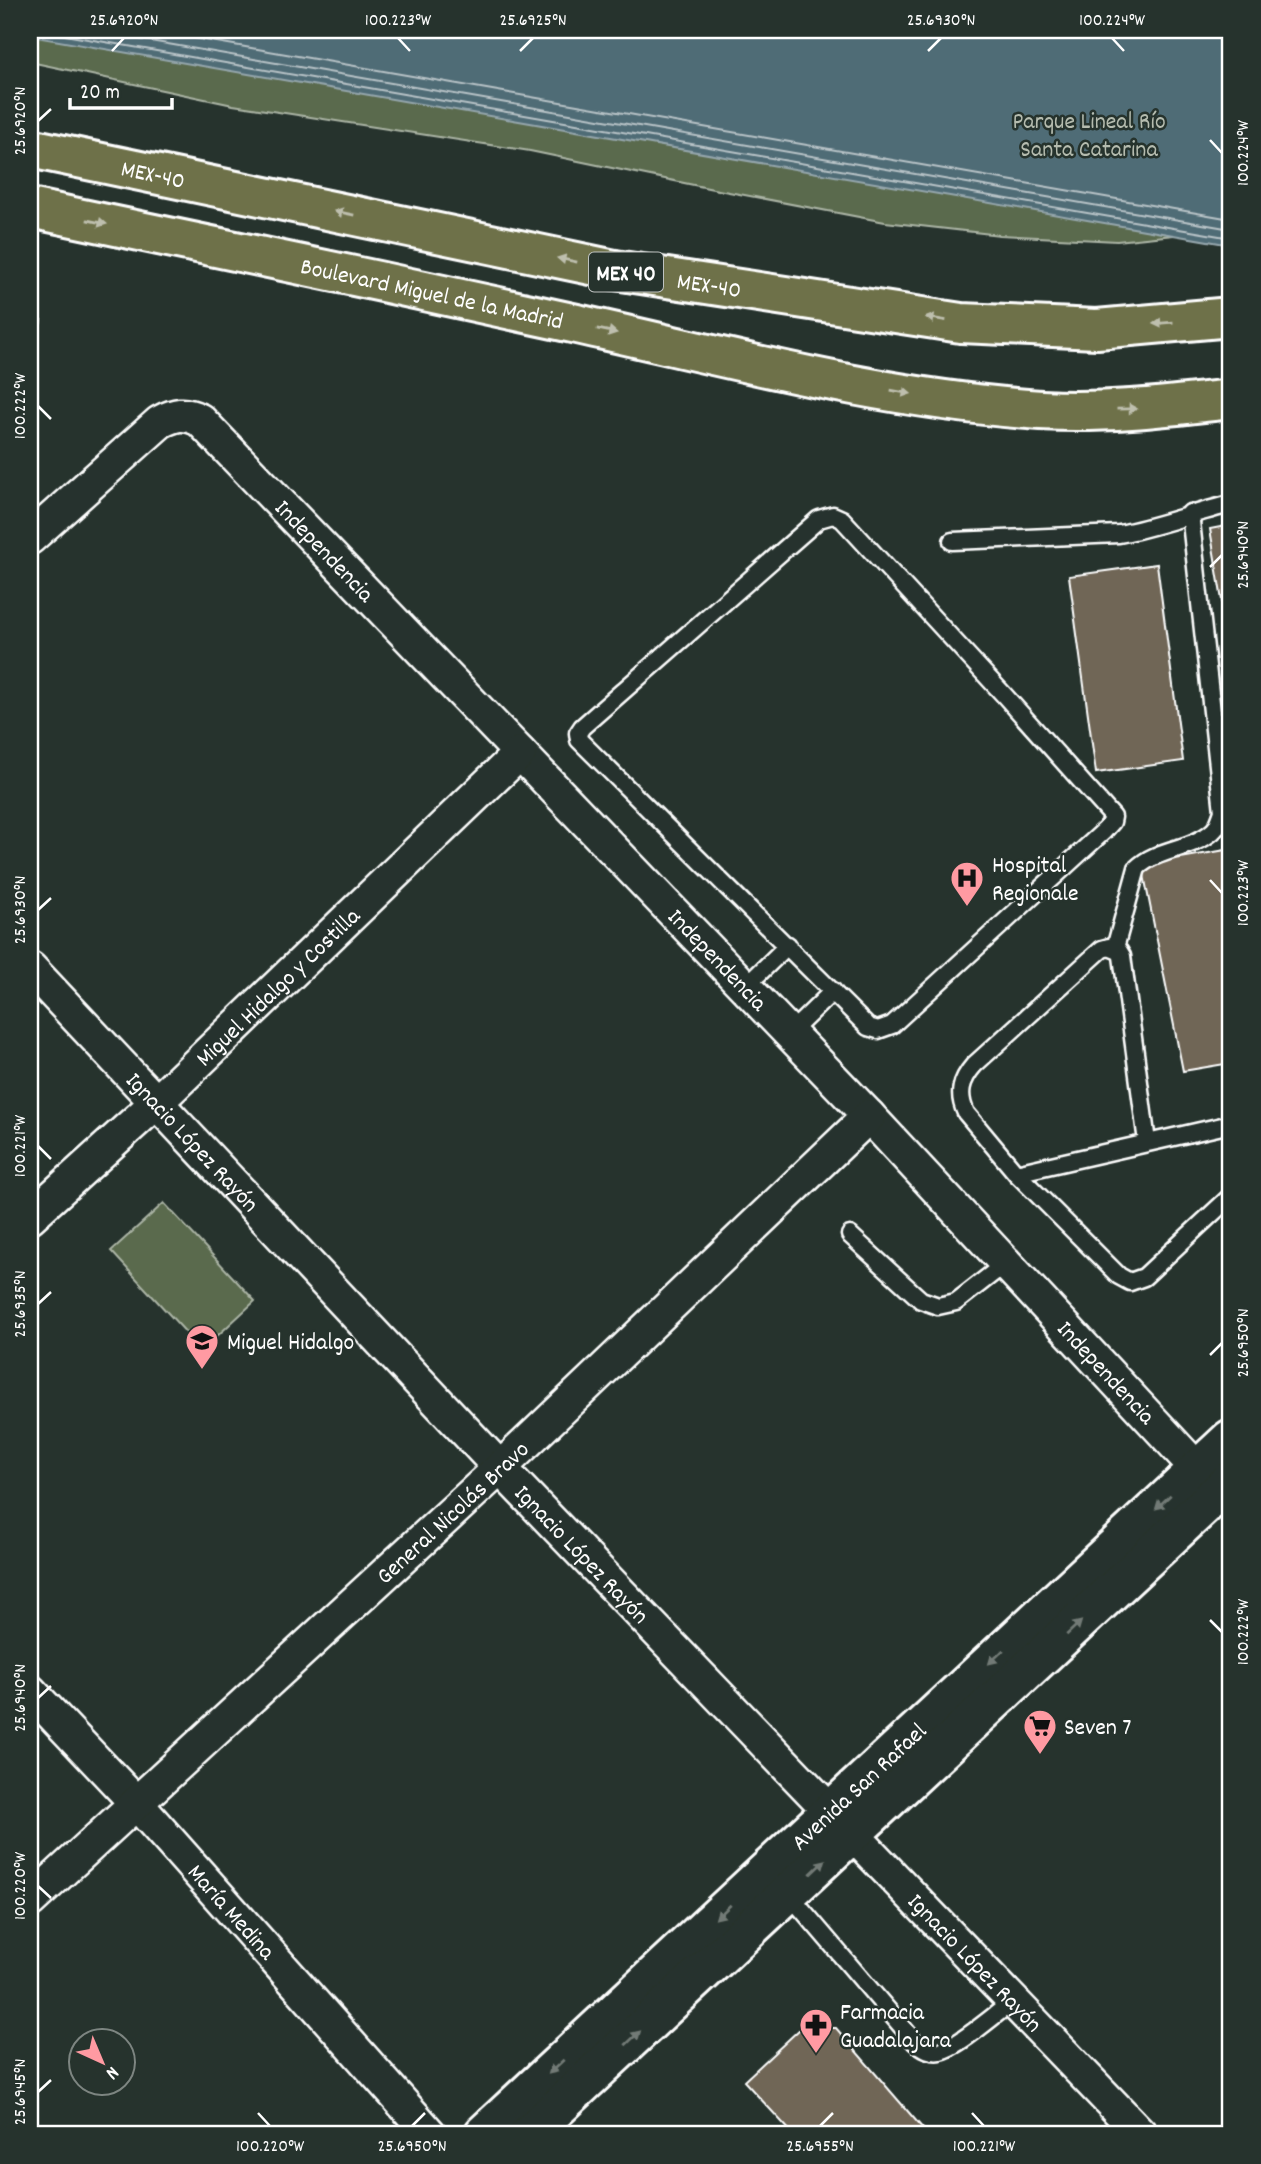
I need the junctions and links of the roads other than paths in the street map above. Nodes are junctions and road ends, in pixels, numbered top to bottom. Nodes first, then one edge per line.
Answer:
1 (30, 148) edge
2 (30, 208) edge
3 (1231, 317) edge
4 (1231, 399) edge
5 (1231, 504) edge
6 (1190, 513) junction
7 (30, 538) edge
8 (952, 541) dead end
9 (520, 753) junction
10 (788, 946) junction
11 (1115, 948) junction
12 (30, 968) edge
13 (745, 987) junction
14 (833, 991) junction
15 (790, 1033) junction
16 (156, 1102) junction
17 (869, 1116) junction
18 (1231, 1124) edge
19 (1147, 1142) junction
20 (1016, 1172) junction
21 (1231, 1196) edge
22 (30, 1217) edge
23 (850, 1236) dead end
24 (1006, 1264) junction
25 (1231, 1439) edge
26 (500, 1468) junction
27 (1220, 1487) edge
28 (30, 1691) edge
29 (136, 1804) junction
30 (841, 1823) junction
31 (778, 1882) junction
32 (30, 1901) edge
33 (1013, 2001) junction
34 (430, 2134) edge
35 (484, 2134) edge
36 (529, 2134) edge
37 (1142, 2134) edge

3 -> 1 highway, MEX-40 / MEX 40
2 -> 4 highway, Boulevard Miguel de la Madrid / MEX 40
5 - 6 lane
6 - 8 lane
6 - 11 lane
7 - 9 street, Independencia
9 - 13 street, Independencia
9 - 16 street, Miguel Hidalgo y Costilla
10 - 13 lane
10 - 14 lane
10 - 14 lane
11 - 19 lane
11 - 20 lane
12 - 16 street, Ignacio López Rayón
13 - 15 street, Independencia
14 - 15 lane
15 - 17 street, Independencia
16 - 22 street, Miguel Hidalgo y Costilla
16 - 26 street, Ignacio López Rayón
17 - 24 street, Independencia
17 - 26 street, General Nicolás Bravo
18 - 19 lane
19 - 20 lane
20 - 21 lane
23 - 24 lane
24 - 27 street, Independencia
25 - 27 street, Avenida San Rafael
26 - 29 street, General Nicolás Bravo
26 - 30 street, Ignacio López Rayón
27 - 30 street, Avenida San Rafael
28 - 29 street, María Medina
29 - 32 street, General Nicolás Bravo
29 - 34 street, María Medina
30 - 31 street, Avenida San Rafael
30 - 33 street, Ignacio López Rayón
31 - 33 lane
31 -> 35 street, Avenida San Rafael
36 -> 31 street, Avenida San Rafael
33 - 37 street, Ignacio López Rayón

